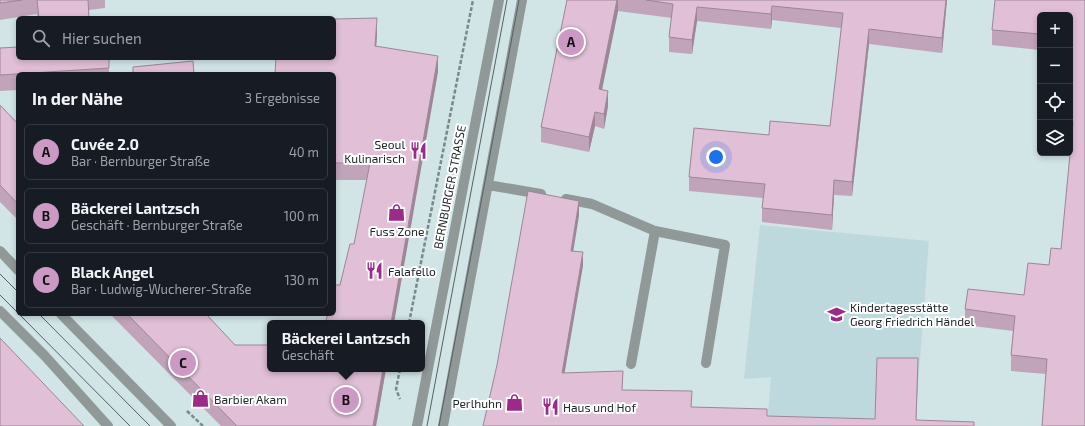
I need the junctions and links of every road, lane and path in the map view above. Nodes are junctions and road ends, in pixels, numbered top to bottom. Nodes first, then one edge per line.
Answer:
1 (473, 0) edge
2 (499, 0) edge
3 (522, 0) edge
4 (488, 185) junction
5 (654, 231) junction
6 (0, 251) edge
7 (16, 268) edge
8 (0, 311) edge
9 (63, 316) edge
10 (410, 320) edge
11 (706, 363) dead end
12 (631, 364) dead end
13 (399, 372) edge
14 (404, 405) dead end
15 (108, 426) edge
16 (171, 426) edge
17 (416, 426) edge
18 (443, 426) edge

1 - 10 path
2 - 17 street, BERNBURGER STRASSE
3 - 4 street
4 - 5 street
4 - 18 street
5 - 11 street
5 - 12 street
6 - 7 street
8 - 15 street
9 - 16 street
13 - 14 path

